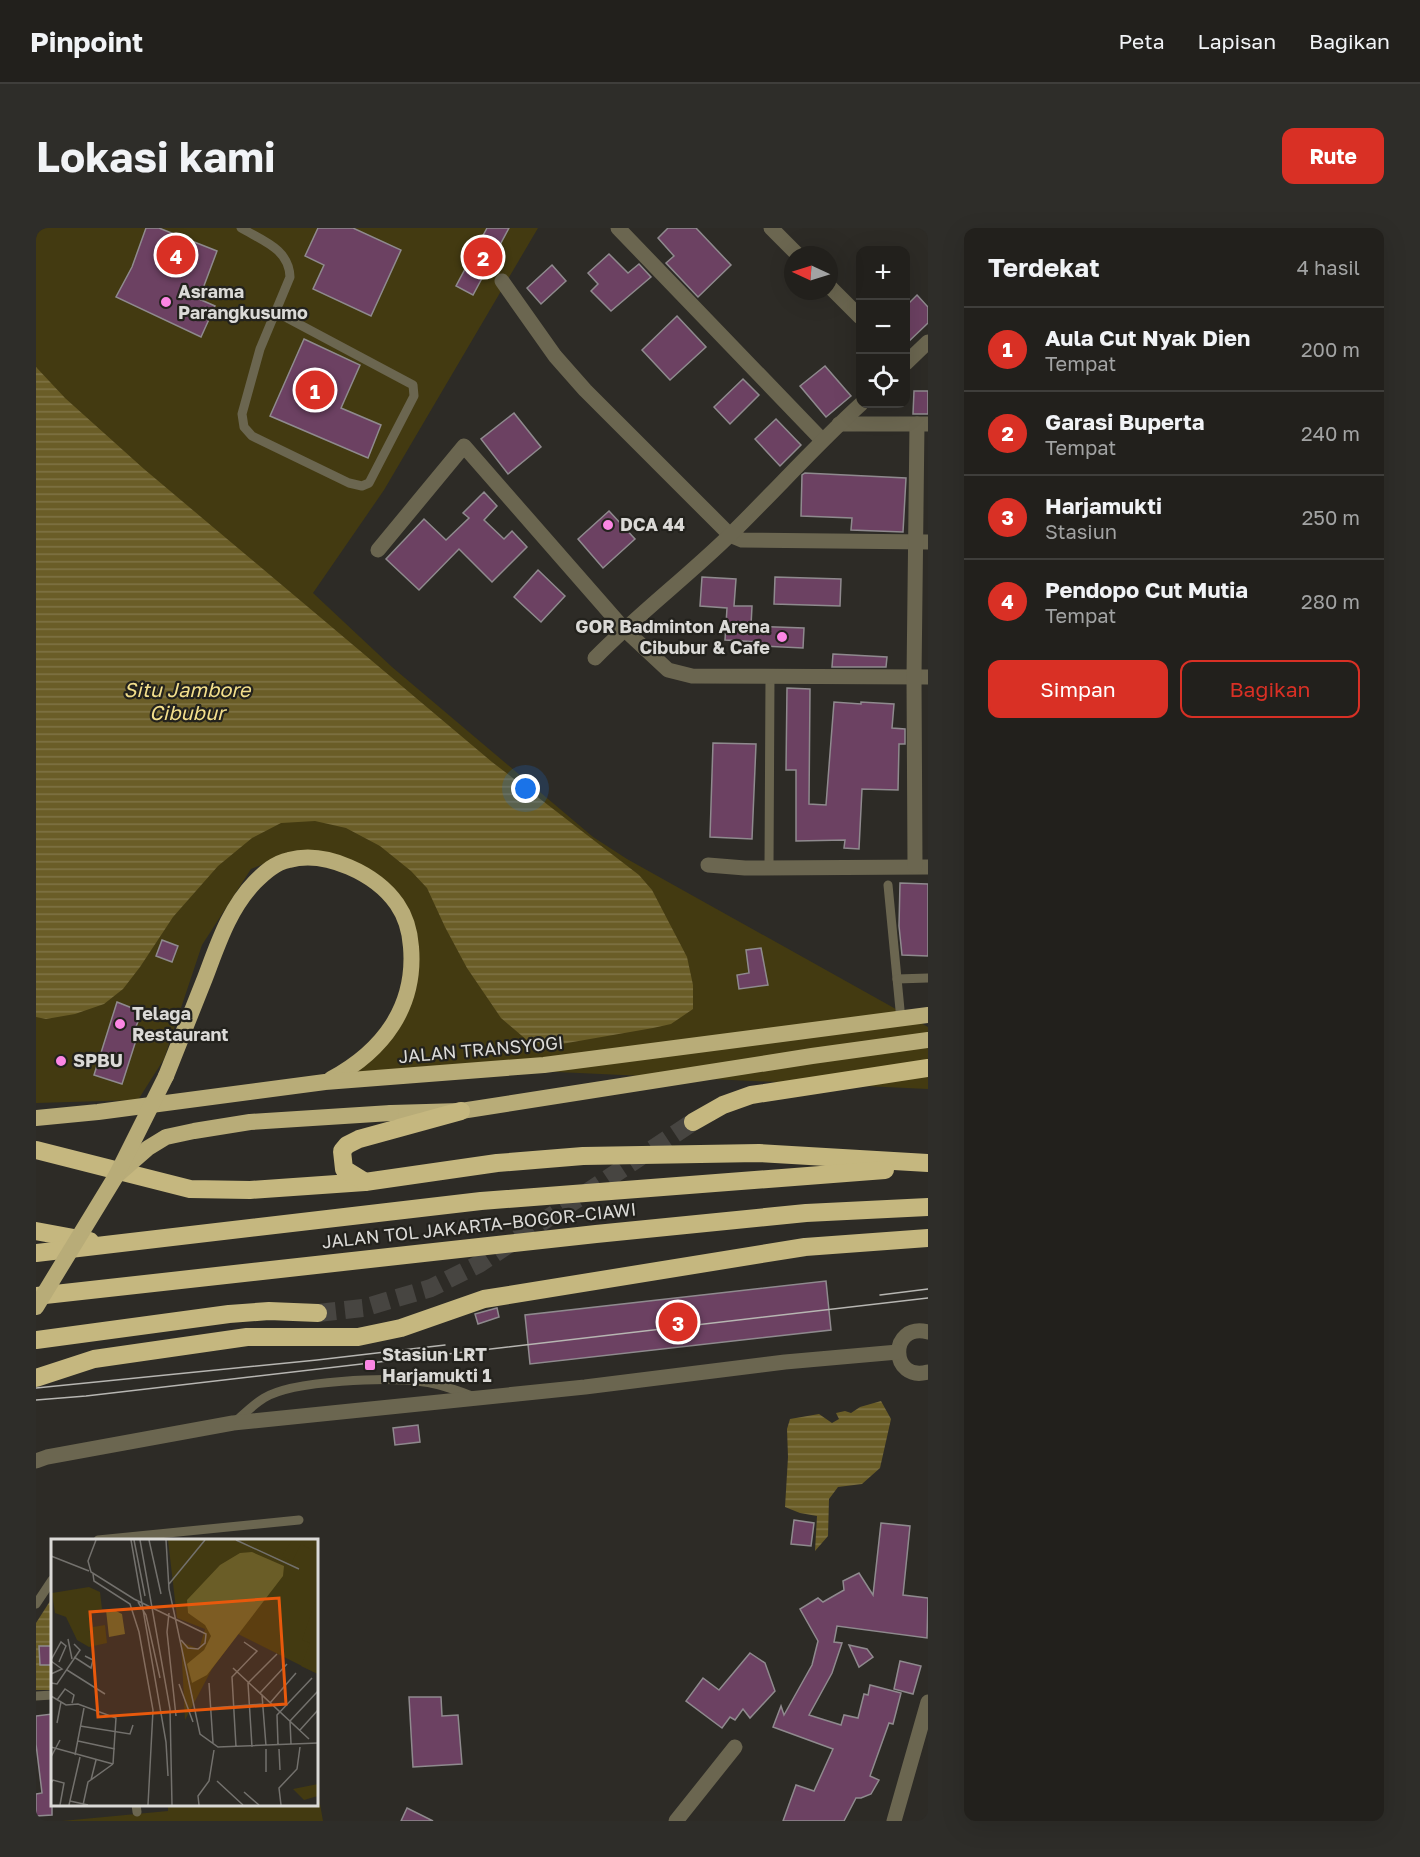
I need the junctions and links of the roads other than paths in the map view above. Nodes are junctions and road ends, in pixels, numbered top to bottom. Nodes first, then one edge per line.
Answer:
1 (241, 228) edge
2 (618, 228) edge
3 (771, 228) edge
4 (789, 246) edge
5 (502, 281) dead end
6 (838, 295) edge
7 (276, 312) junction
8 (856, 312) edge
9 (928, 342) edge
10 (910, 358) edge
11 (857, 408) edge
12 (839, 424) junction
13 (922, 424) edge
14 (822, 440) junction
15 (730, 536) junction
16 (922, 542) edge
17 (378, 549) dead end
18 (624, 629) junction
19 (595, 658) dead end
20 (770, 676) junction
21 (921, 677) edge
22 (708, 866) dead end
23 (922, 867) edge
24 (769, 868) junction
25 (888, 885) dead end
26 (928, 978) edge
27 (897, 979) junction
28 (928, 1015) edge
29 (901, 1020) junction
30 (808, 1031) junction
31 (928, 1040) edge
32 (812, 1056) junction
33 (928, 1068) edge
34 (325, 1082) junction
35 (462, 1111) junction
36 (36, 1118) edge
37 (693, 1122) tunnel mouth
38 (36, 1150) edge
39 (928, 1165) edge
40 (116, 1176) junction
41 (365, 1182) junction
42 (928, 1207) edge
43 (36, 1231) edge
44 (928, 1238) edge
45 (112, 1245) junction
46 (36, 1253) edge
47 (36, 1296) edge
48 (36, 1307) edge
49 (318, 1313) tunnel mouth
50 (928, 1332) edge
51 (36, 1340) edge
52 (898, 1352) junction
53 (928, 1372) edge
54 (36, 1378) edge
55 (478, 1399) junction
56 (233, 1423) junction
57 (36, 1461) edge
58 (299, 1520) dead end
59 (108, 1539) edge
60 (51, 1582) edge
61 (36, 1604) edge
62 (51, 1695) edge
63 (36, 1696) edge
64 (928, 1702) edge
65 (735, 1747) dead end
66 (676, 1821) edge
67 (894, 1821) edge

1 - 7 lane
2 - 14 street
3 - 4 street
5 - 15 street
6 - 8 street
7 - 7 lane
9 - 10 street
11 - 12 street
12 - 13 street
12 - 14 street
13 - 16 street
14 - 15 street
15 - 16 street
15 - 18 street
16 - 21 street
17 - 18 street
18 - 19 street
18 - 20 street
20 - 21 street
20 - 24 lane
21 - 23 street
22 - 24 street
23 - 24 street
25 - 27 lane
26 - 27 lane
27 - 29 lane
28 - 29 highway, JALAN TRANSYOGI
29 - 30 highway, JALAN TRANSYOGI
30 - 32 highway
30 - 34 highway, JALAN TRANSYOGI
31 - 32 highway
32 - 35 highway
33 - 37 highway
34 - 36 highway, JALAN TRANSYOGI
34 - 40 highway, bridge
35 - 40 highway, bridge
35 - 41 highway
38 - 41 highway
39 - 41 highway
39 - 45 highway, JALAN TOL JAKARTA–BOGOR–CIAWI
40 - 48 highway, bridge
42 - 47 highway, JALAN TOL JAKARTA–BOGOR–CIAWI
43 - 45 highway
44 - 54 highway
45 - 46 highway, JALAN TOL JAKARTA–BOGOR–CIAWI
49 - 51 highway
50 - 52 street
52 - 53 street
52 - 55 street
55 - 56 street
55 - 56 lane
56 - 57 street
58 - 59 lane
60 - 61 lane
62 - 63 lane
64 - 67 street
65 - 66 street

